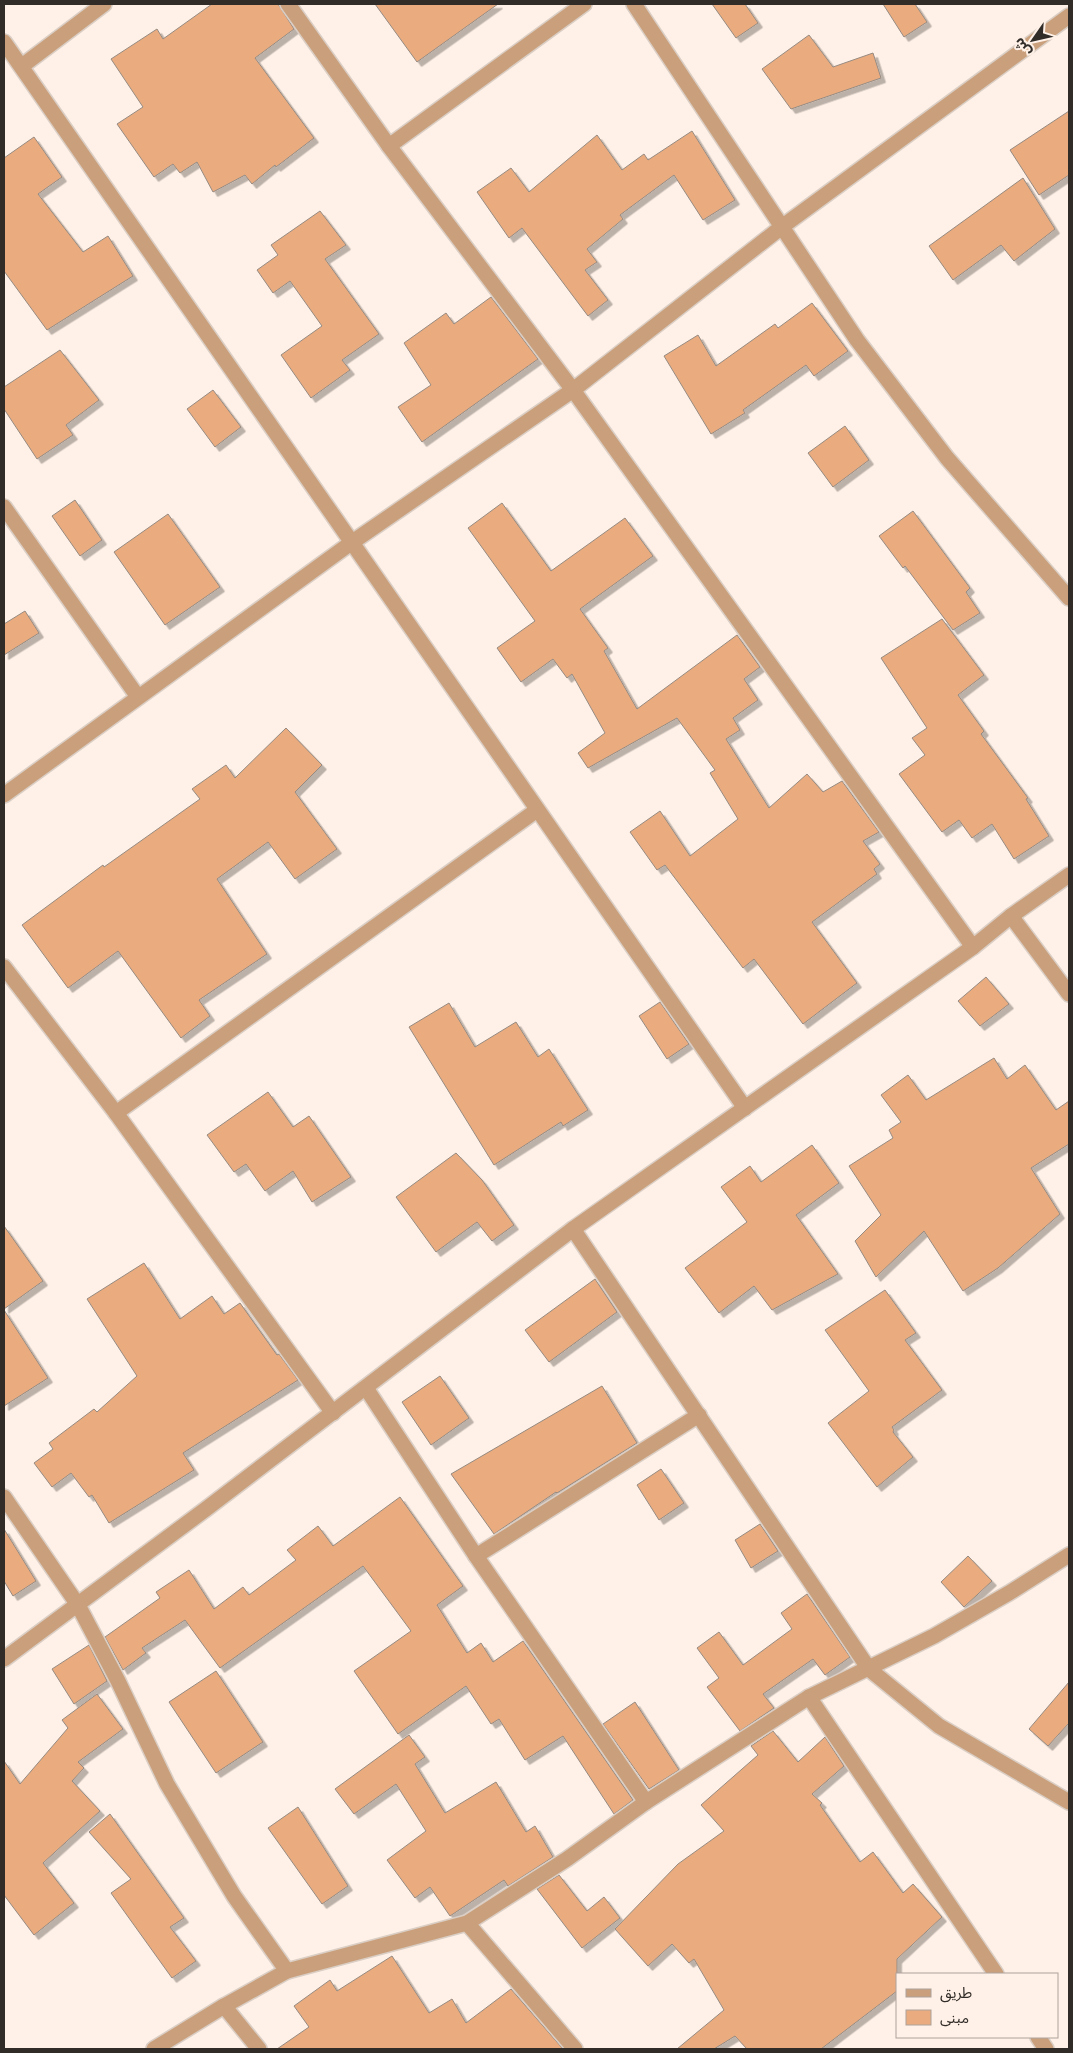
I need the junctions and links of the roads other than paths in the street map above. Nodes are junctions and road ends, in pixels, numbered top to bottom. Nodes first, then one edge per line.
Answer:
1 (104, 4) edge
2 (288, 4) edge
3 (584, 4) edge
4 (634, 4) edge
5 (1069, 16) edge
6 (4, 42) edge
7 (22, 66) junction
8 (389, 146) junction
9 (783, 226) junction
10 (573, 390) junction
11 (4, 507) edge
12 (351, 544) junction
13 (1069, 598) edge
14 (138, 697) junction
15 (4, 795) edge
16 (537, 810) junction
17 (1069, 875) edge
18 (1011, 916) junction
19 (973, 947) junction
20 (4, 967) edge
21 (1069, 994) edge
22 (744, 1108) junction
23 (116, 1113) junction
24 (573, 1229) junction
25 (366, 1388) junction
26 (333, 1413) junction
27 (699, 1415) junction
28 (4, 1497) edge
29 (1069, 1555) edge
30 (476, 1556) junction
31 (78, 1605) junction
32 (4, 1659) edge
33 (869, 1669) junction
34 (809, 1697) junction
35 (646, 1802) junction
36 (1069, 1802) edge
37 (466, 1923) junction
38 (287, 1971) junction
39 (995, 1973) edge
40 (224, 2006) junction
41 (1039, 2038) edge
42 (154, 2049) edge
43 (259, 2049) edge
44 (575, 2049) edge
45 (1046, 2049) edge

1 - 7 street
2 - 8 street
3 - 8 street
4 - 9 street
5 - 9 street
6 - 7 street
7 - 12 street
8 - 10 street
9 - 10 street
9 - 13 street
10 - 12 street
10 - 19 street
11 - 14 street
12 - 14 street
12 - 16 street
14 - 15 street
16 - 22 street
16 - 23 street
17 - 18 street
18 - 19 street
18 - 21 street
19 - 22 street
20 - 23 street
22 - 24 street
23 - 26 street
24 - 25 street
24 - 27 street
25 - 26 street
25 - 30 street
26 - 31 street
27 - 30 street
27 - 33 street
28 - 31 street
29 - 33 street
30 - 35 street
31 - 32 street
31 - 38 street
33 - 34 street
33 - 36 street
34 - 35 street
34 - 39 street
35 - 37 street
37 - 38 street
37 - 44 street
38 - 40 street
40 - 42 street
40 - 43 street
41 - 45 street

